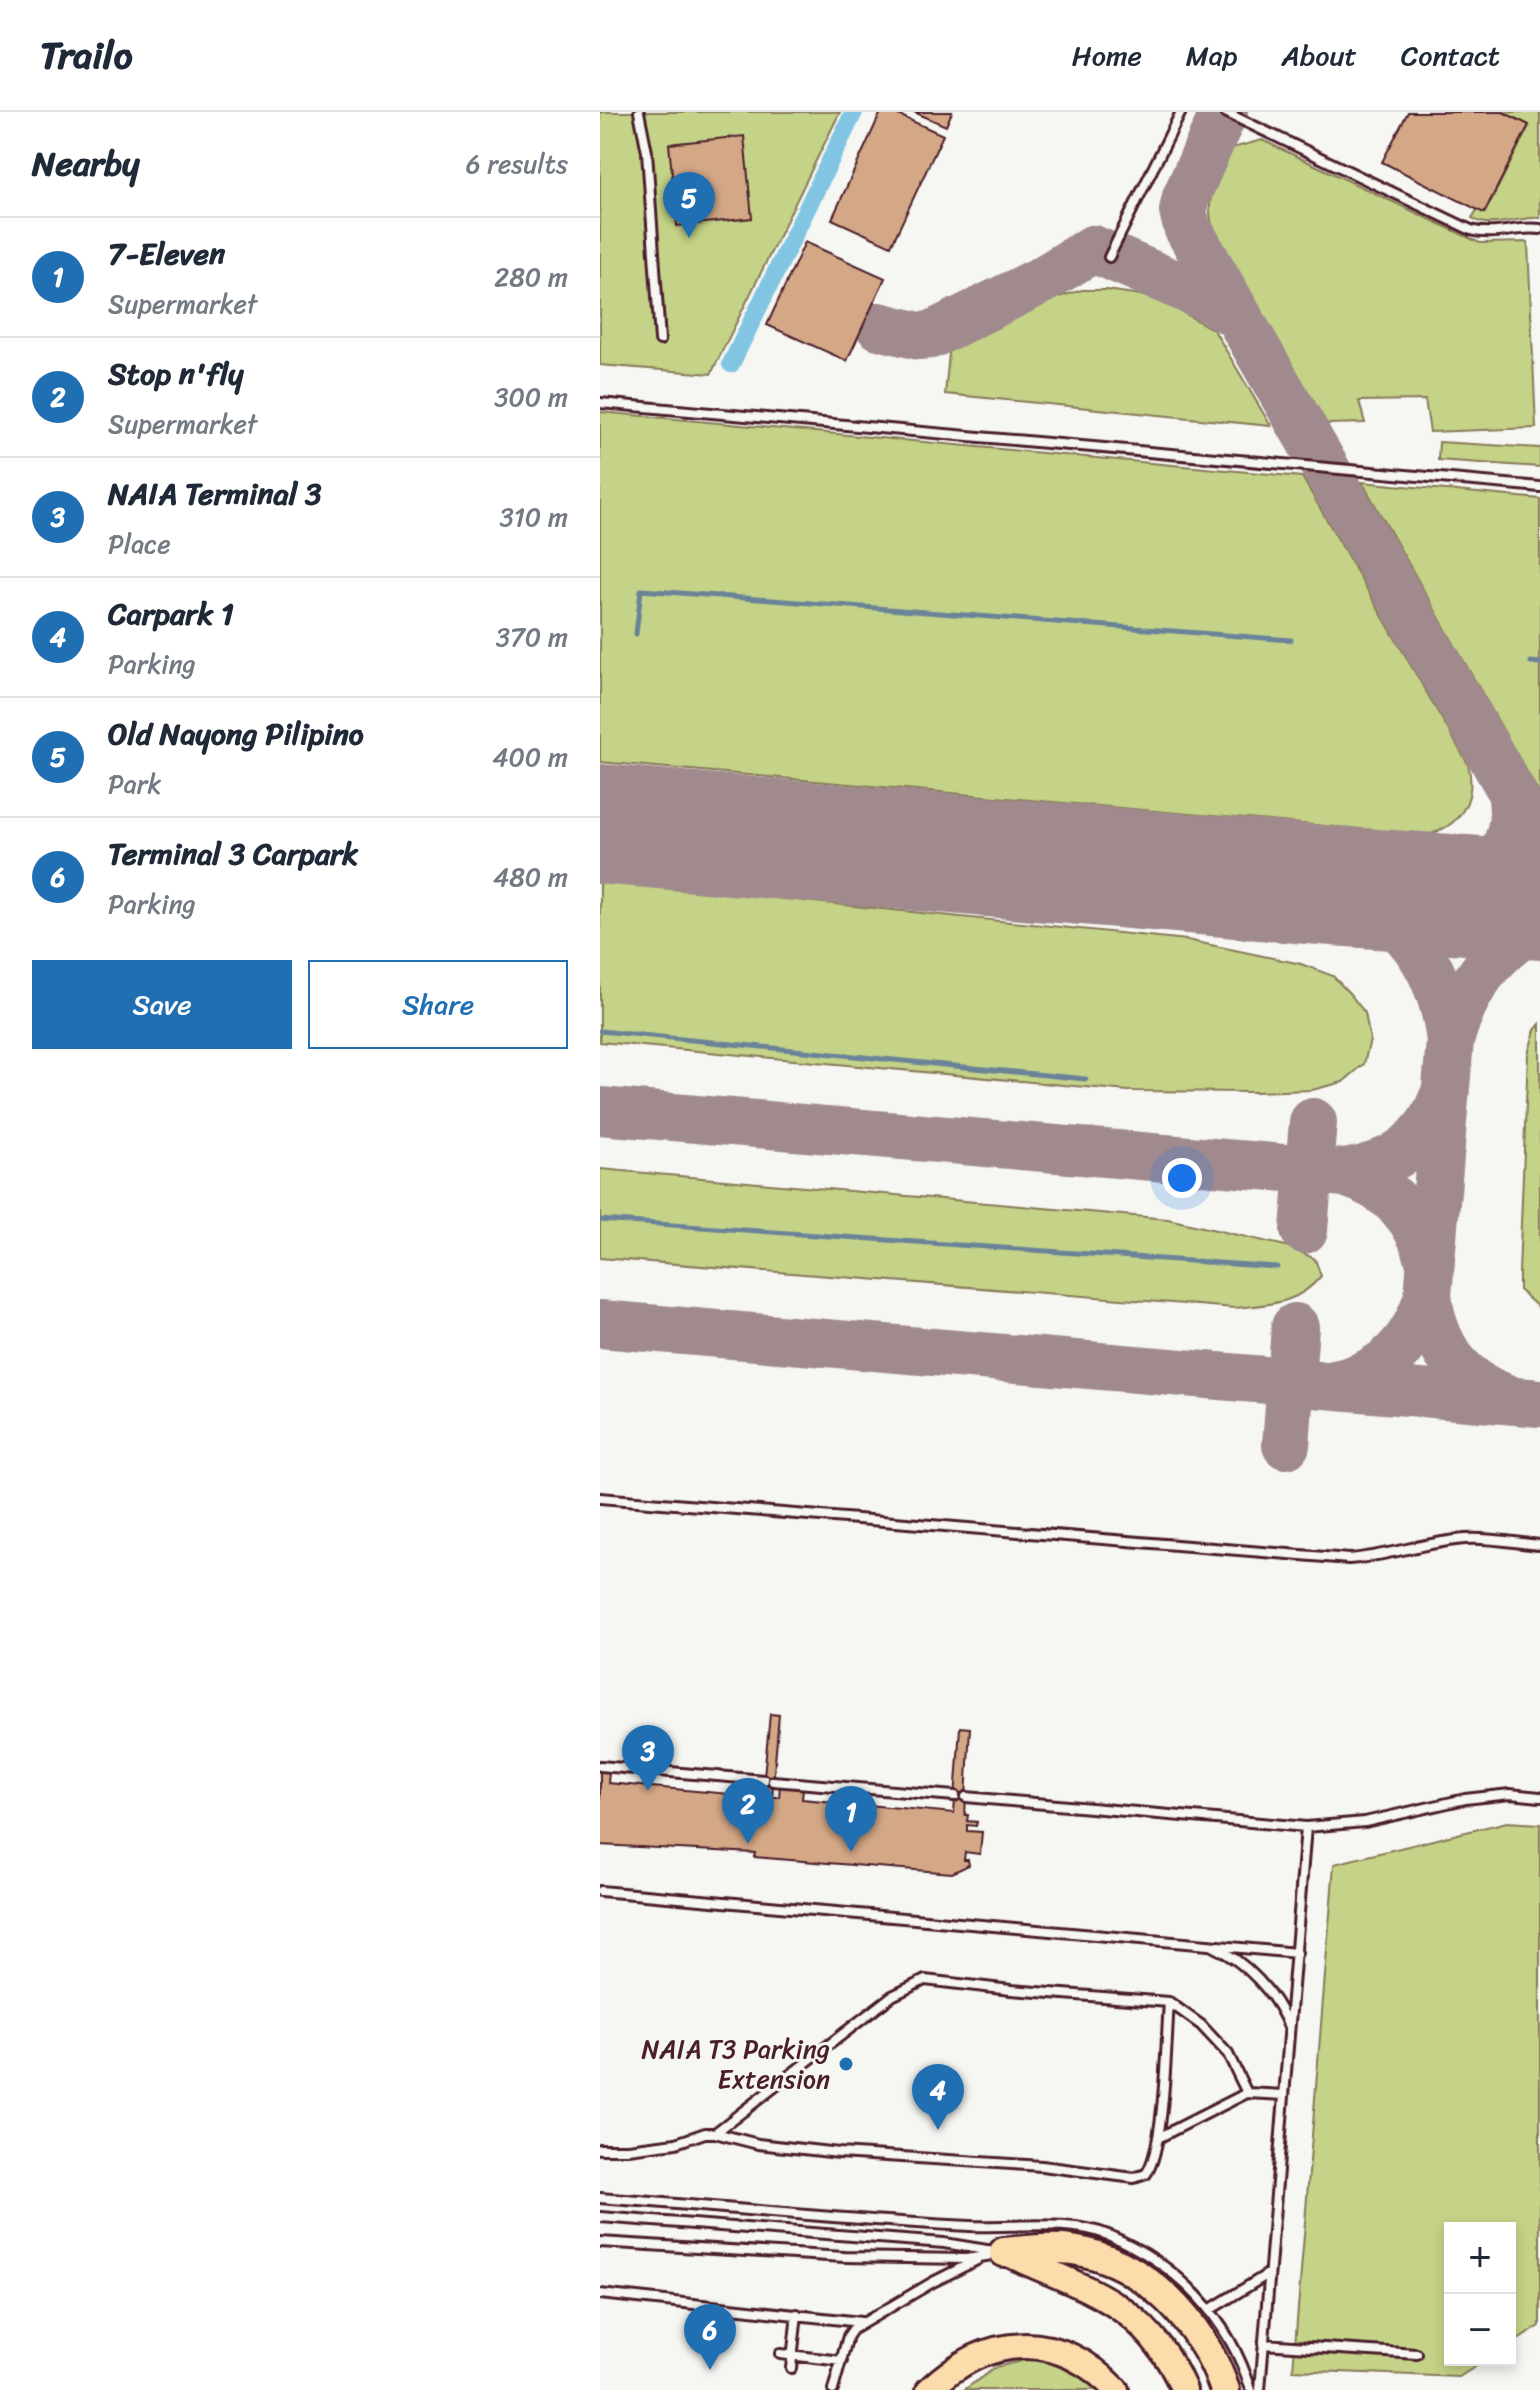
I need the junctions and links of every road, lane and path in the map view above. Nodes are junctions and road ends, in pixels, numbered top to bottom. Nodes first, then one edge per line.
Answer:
1 (639, 112) edge
2 (1181, 112) edge
3 (1225, 112) edge
4 (1540, 229) edge
5 (1109, 257) dead end
6 (660, 340) dead end
7 (600, 403) edge
8 (1540, 487) edge
9 (600, 1498) edge
10 (1540, 1545) edge
11 (600, 1766) edge
12 (955, 1796) dead end
13 (966, 1797) dead end
14 (1540, 1797) edge
15 (1306, 1827) junction
16 (600, 1891) edge
17 (1208, 1944) junction
18 (1297, 1953) junction
19 (1169, 2002) junction
20 (1290, 2031) junction
21 (1247, 2093) junction
22 (1284, 2095) junction
23 (715, 2133) junction
24 (1158, 2138) junction
25 (600, 2149) edge
26 (600, 2198) edge
27 (600, 2217) edge
28 (600, 2242) edge
29 (993, 2255) junction
30 (1268, 2274) junction
31 (600, 2294) edge
32 (1211, 2309) junction
33 (797, 2314) junction
34 (861, 2322) junction
35 (1263, 2344) junction
36 (780, 2354) dead end
37 (1417, 2354) dead end
38 (793, 2355) junction
39 (842, 2361) junction
40 (791, 2368) dead end
41 (833, 2390) edge
42 (929, 2390) edge
43 (1116, 2390) edge
44 (1184, 2390) edge
45 (1225, 2390) edge
46 (1251, 2390) edge
47 (1260, 2390) edge

1 - 6 lane
2 - 5 lane
3 - 4 lane
7 - 8 lane
9 - 10 lane
11 - 12 lane
13 - 15 lane
14 - 15 lane
15 - 18 lane
16 - 17 lane
17 - 18 lane
17 - 20 lane
18 - 20 lane
19 - 21 lane
19 - 23 lane
19 - 24 lane
20 - 22 lane
21 - 22 lane
21 - 24 lane
22 - 30 lane
23 - 24 lane
23 - 25 lane
26 - 32 lane
27 - 29 lane
28 - 29 lane
29 - 34 lane
29 - 44 main road
29 - 45 highway
30 - 32 lane
30 - 35 lane
31 - 33 lane
32 - 46 lane
33 - 34 lane
33 - 38 lane
34 - 39 lane
35 - 37 lane
35 - 47 lane
36 - 38 lane
38 - 39 lane
38 - 40 lane
39 - 41 lane
42 - 43 main road

